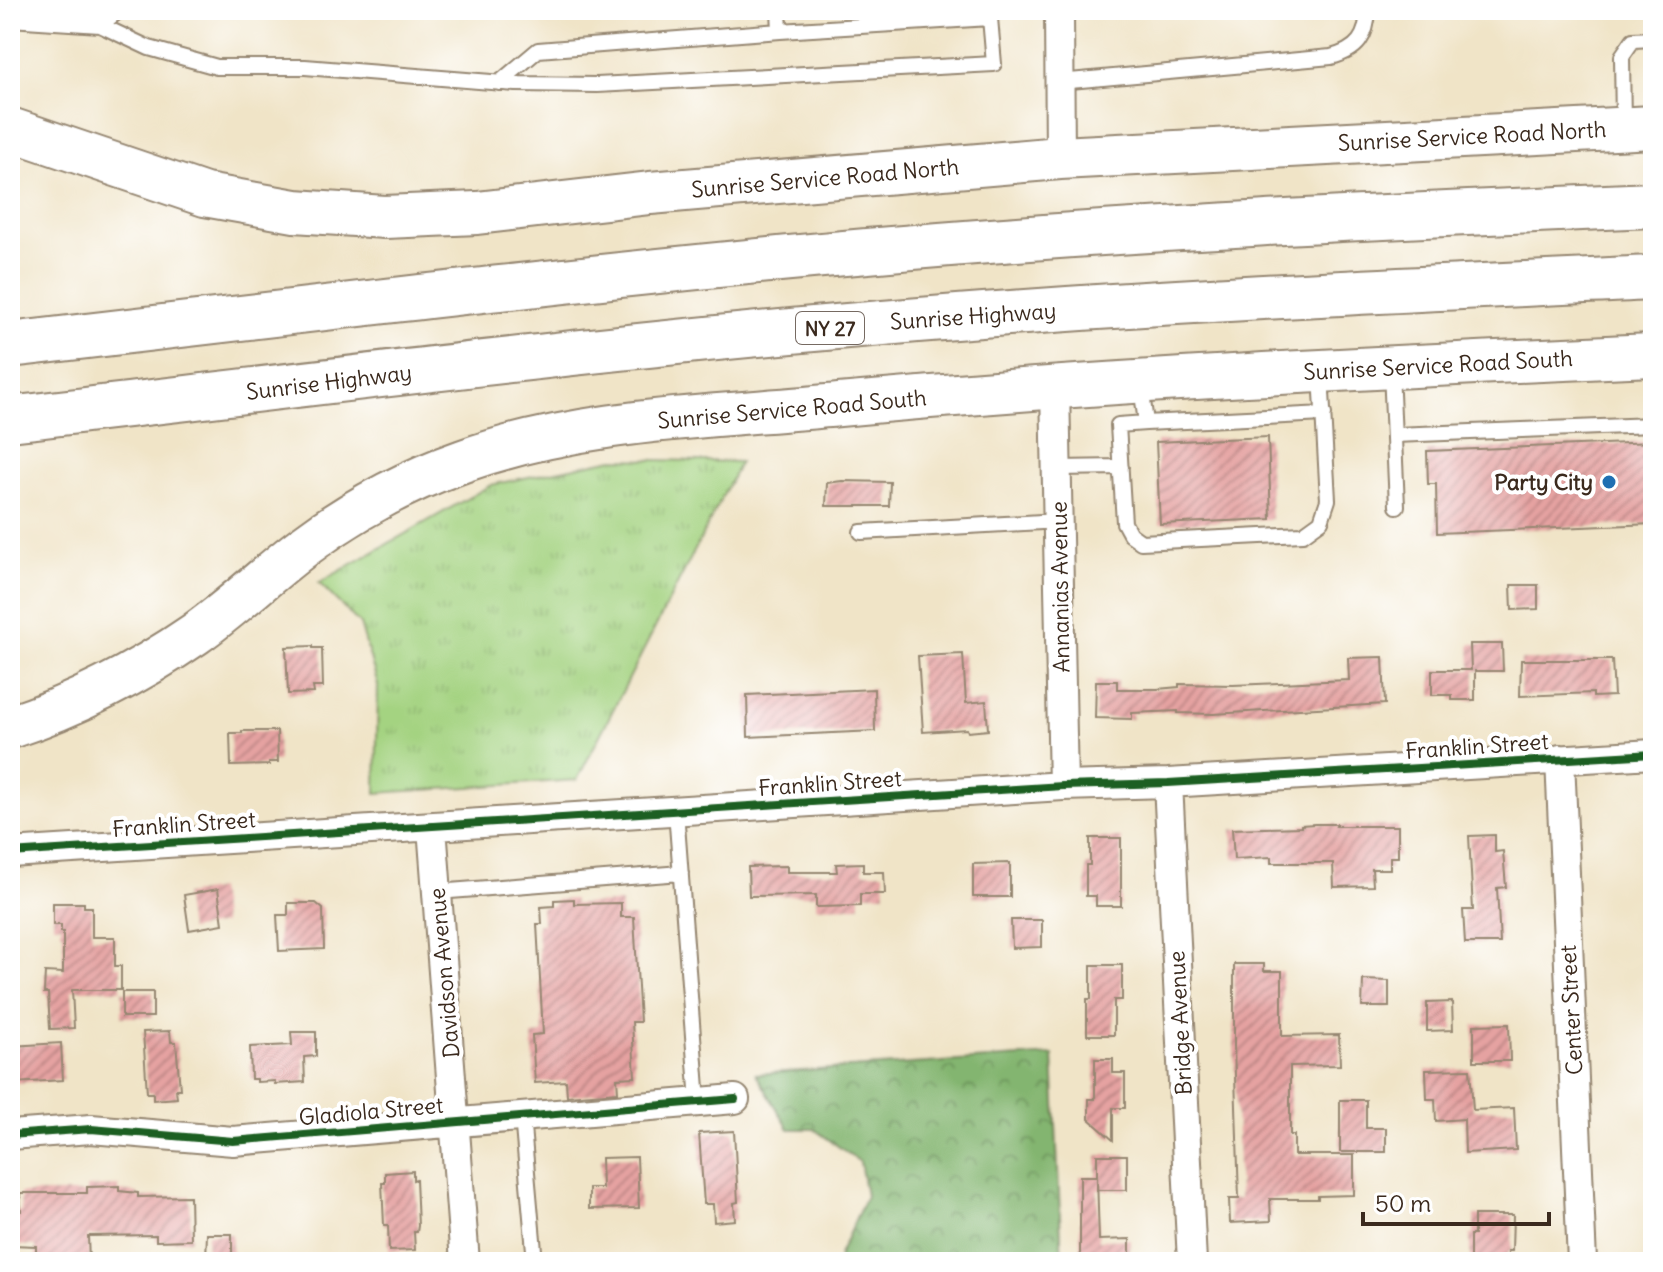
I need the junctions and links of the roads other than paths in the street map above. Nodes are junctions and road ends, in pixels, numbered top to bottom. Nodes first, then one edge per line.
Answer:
1 (120, 10) edge
2 (779, 10) edge
3 (1059, 10) edge
4 (1368, 10) edge
5 (990, 14) edge
6 (10, 19) edge
7 (100, 25) junction
8 (780, 31) junction
9 (1653, 39) edge
10 (1059, 82) junction
11 (499, 83) junction
12 (1638, 128) edge
13 (10, 129) edge
14 (1060, 158) junction
15 (1653, 205) edge
16 (1653, 278) edge
17 (10, 345) edge
18 (1653, 355) edge
19 (1390, 367) junction
20 (1321, 370) junction
21 (1141, 381) junction
22 (1055, 387) junction
23 (1324, 414) junction
24 (10, 419) edge
25 (1146, 423) junction
26 (1653, 425) edge
27 (1394, 435) junction
28 (1121, 467) junction
29 (1058, 468) junction
30 (1397, 506) dead end
31 (1059, 521) junction
32 (861, 532) dead end
33 (10, 727) edge
34 (1653, 754) edge
35 (1560, 759) junction
36 (1168, 783) junction
37 (1063, 786) junction
38 (676, 811) junction
39 (432, 827) junction
40 (10, 853) edge
41 (681, 873) junction
42 (437, 892) junction
43 (735, 1099) dead end
44 (698, 1102) junction
45 (522, 1116) junction
46 (456, 1121) junction
47 (10, 1135) edge
48 (465, 1262) edge
49 (535, 1262) edge
50 (1192, 1262) edge
51 (1582, 1262) edge

1 - 7 lane
2 - 8 lane
3 - 10 street
4 - 10 lane
5 - 8 lane
5 - 11 lane
6 - 7 lane
7 - 11 lane
8 - 11 lane
9 - 12 lane
10 - 14 street
12 - 14 main road, Sunrise Service Road North
13 - 14 main road, Sunrise Service Road North
15 - 17 highway
16 - 24 highway, Sunrise Highway / NY 27
18 - 19 main road, Sunrise Service Road South
19 - 20 main road, Sunrise Service Road South
19 - 27 lane
20 - 21 main road, Sunrise Service Road South
20 - 23 lane
21 - 22 main road, Sunrise Service Road South
21 - 25 lane
22 - 29 street, Annanias Avenue
22 - 33 main road, Sunrise Service Road South
23 - 25 lane
23 - 28 lane
25 - 28 lane
26 - 27 lane
27 - 30 lane
28 - 29 lane
29 - 31 street, Annanias Avenue
31 - 32 lane
31 - 37 street, Annanias Avenue
34 - 35 street, Franklin Street
35 - 36 street, Franklin Street
35 - 51 street, Center Street
36 - 37 street, Franklin Street
36 - 50 street, Bridge Avenue
37 - 38 street, Franklin Street
38 - 39 street, Franklin Street
38 - 41 lane
39 - 40 street, Franklin Street
39 - 42 street, Davidson Avenue
41 - 42 lane
41 - 44 lane
42 - 46 street, Davidson Avenue
43 - 44 street, Gladiola Street
44 - 45 street, Gladiola Street
45 - 46 street, Gladiola Street
45 - 49 lane
46 - 47 street, Gladiola Street
46 - 48 street, Davidson Avenue

